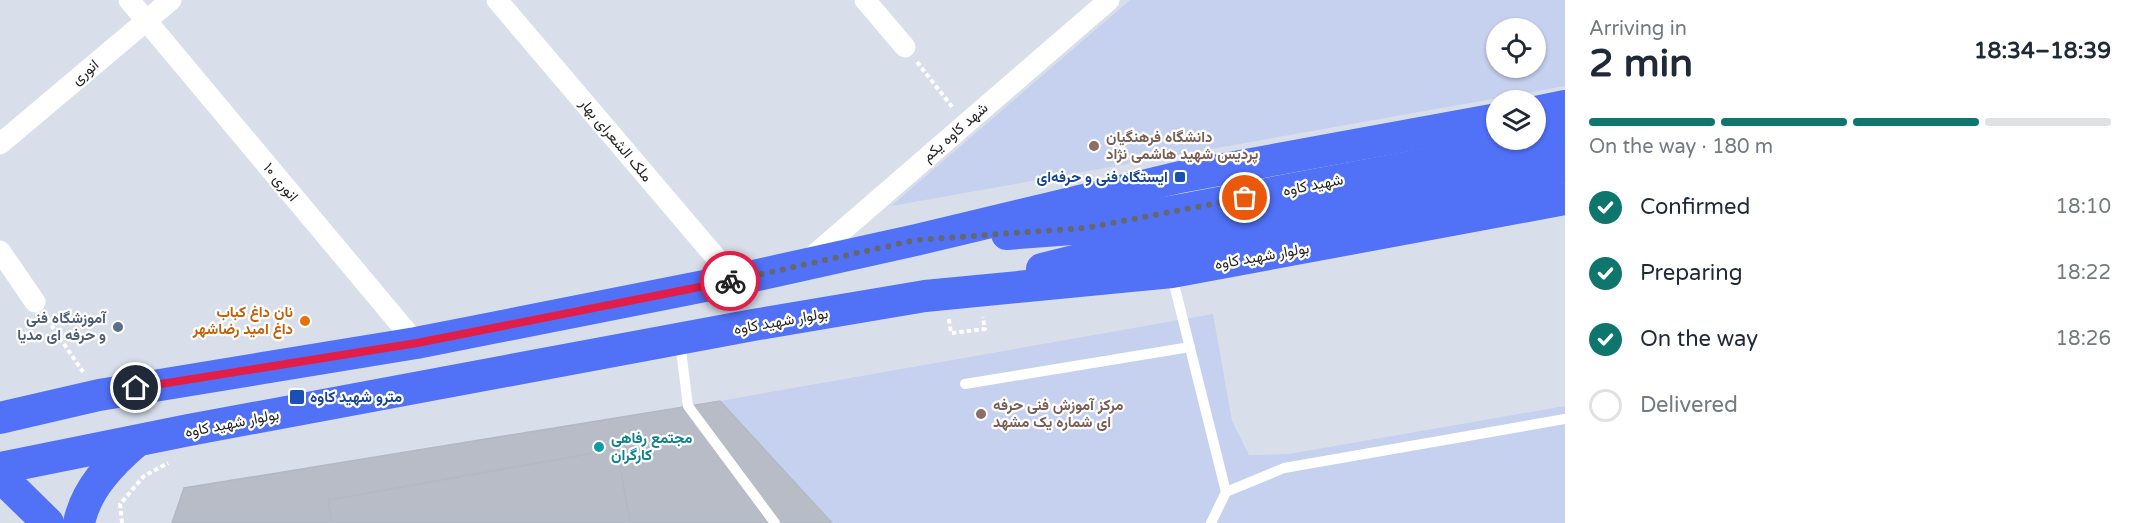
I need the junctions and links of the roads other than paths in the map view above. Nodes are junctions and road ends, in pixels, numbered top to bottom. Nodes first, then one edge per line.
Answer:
1 (129, 0) edge
2 (171, 0) edge
3 (497, 0) edge
4 (865, 0) edge
5 (1109, 0) edge
6 (146, 21) junction
7 (905, 47) road end
8 (1565, 106) edge
9 (1546, 110) edge
10 (1486, 121) edge
11 (1565, 138) edge
12 (0, 144) edge
13 (1565, 167) edge
14 (1565, 200) edge
15 (916, 240) junction
16 (0, 251) edge
17 (802, 265) junction
18 (1172, 272) junction
19 (735, 280) junction
20 (924, 296) junction
21 (35, 302) road end
22 (679, 339) junction
23 (417, 343) junction
24 (1190, 347) junction
25 (965, 384) dead end
26 (0, 418) edge
27 (1565, 419) edge
28 (137, 441) junction
29 (0, 468) edge
30 (0, 476) edge
31 (1226, 492) junction
32 (48, 523) edge
33 (79, 523) edge
34 (775, 523) edge
35 (1211, 523) edge

1 - 6 street, انوری ۱۰
2 - 6 street, انوری
3 - 19 street, ملک الشعرای بهار
4 - 7 street
5 - 17 street, شهد کاوه یکم
6 - 12 street, انوری
6 - 23 street, انوری ۱۰
8 - 9 main road
10 - 15 main road
11 - 15 main road, شهید کاوه
13 - 20 main road, شهید کاوه
14 - 18 main road, بولوار شهید کاوه
15 - 17 main road
16 - 21 street
17 - 19 main road
18 - 20 main road, بولوار شهید کاوه
18 - 24 lane
19 - 23 main road
20 - 22 main road, بولوار شهید کاوه
22 - 28 main road, بولوار شهید کاوه
22 - 34 lane
23 - 26 main road
24 - 25 lane
24 - 31 lane
27 - 31 lane
28 - 29 main road, بولوار شهید کاوه
28 - 33 main road
30 - 32 main road
31 - 35 lane

